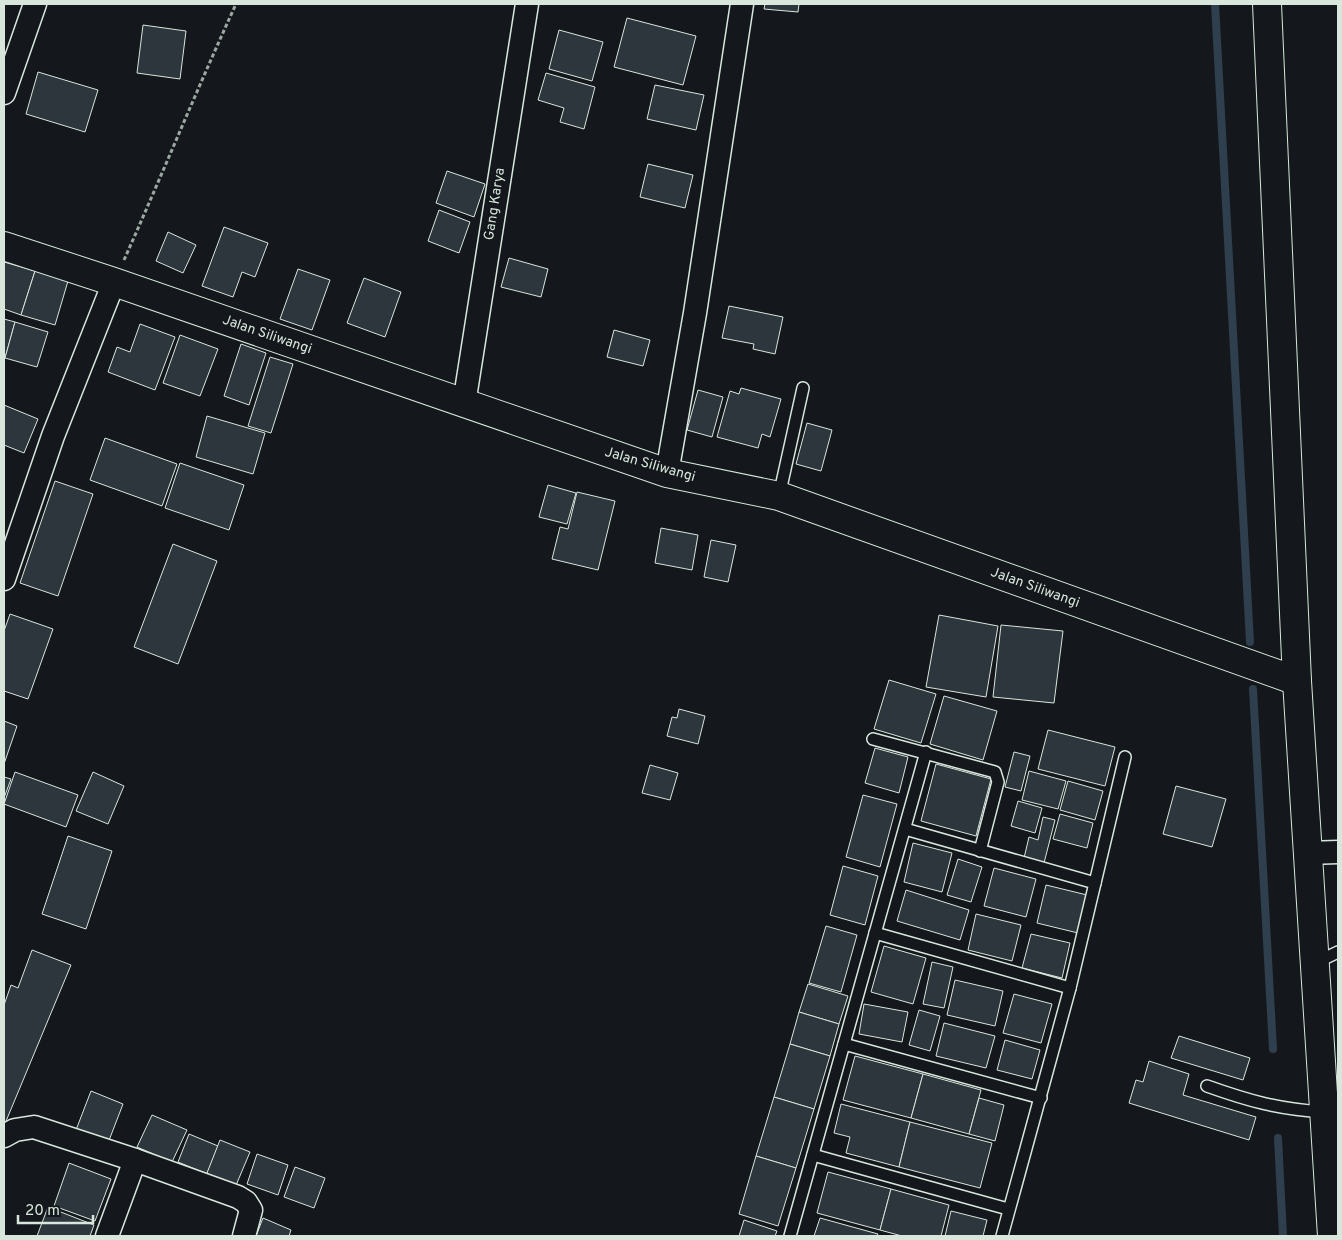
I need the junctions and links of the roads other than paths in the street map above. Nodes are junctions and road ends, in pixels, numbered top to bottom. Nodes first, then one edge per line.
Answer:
1 (34, 4) edge
2 (527, 4) edge
3 (742, 4) edge
4 (1267, 4) edge
5 (4, 93) edge
6 (4, 246) edge
7 (114, 282) junction
8 (803, 388) dead end
9 (464, 404) junction
10 (667, 473) junction
11 (778, 496) junction
12 (4, 579) edge
13 (1297, 681) junction
14 (873, 738) dead end
15 (926, 752) junction
16 (1125, 757) dead end
17 (904, 829) junction
18 (980, 851) junction
19 (1338, 852) edge
20 (1308, 853) junction
21 (1095, 883) junction
22 (875, 933) junction
23 (1338, 952) edge
24 (1314, 964) junction
25 (1070, 988) junction
26 (844, 1044) junction
27 (1207, 1086) dead end
28 (1040, 1098) junction
29 (1323, 1112) junction
30 (4, 1136) edge
31 (813, 1155) junction
32 (135, 1160) junction
33 (1334, 1185) edge
34 (1008, 1209) junction
35 (106, 1236) edge
36 (244, 1236) edge
37 (790, 1236) edge
38 (1002, 1236) edge
39 (1332, 1236) edge

1 - 5 street
2 - 9 street, Gang Karya
3 - 10 street
4 - 13 street
6 - 7 street, Jalan Siliwangi
7 - 9 street, Jalan Siliwangi
7 - 12 street
8 - 11 lane
9 - 10 street, Jalan Siliwangi
10 - 11 street, Jalan Siliwangi
11 - 13 street, Jalan Siliwangi
13 - 20 street
14 - 15 lane
15 - 17 lane
15 - 18 lane
16 - 21 lane
17 - 18 lane
17 - 22 lane
18 - 21 lane
19 - 20 street
20 - 24 street
21 - 25 lane
22 - 25 lane
22 - 26 lane
23 - 24 lane
24 - 29 street
25 - 28 lane
26 - 28 lane
26 - 31 lane
27 - 29 lane
28 - 34 lane
29 - 33 street
30 - 32 street
31 - 34 lane
31 - 37 lane
32 - 35 street
32 - 36 street
33 - 39 street
34 - 38 lane

